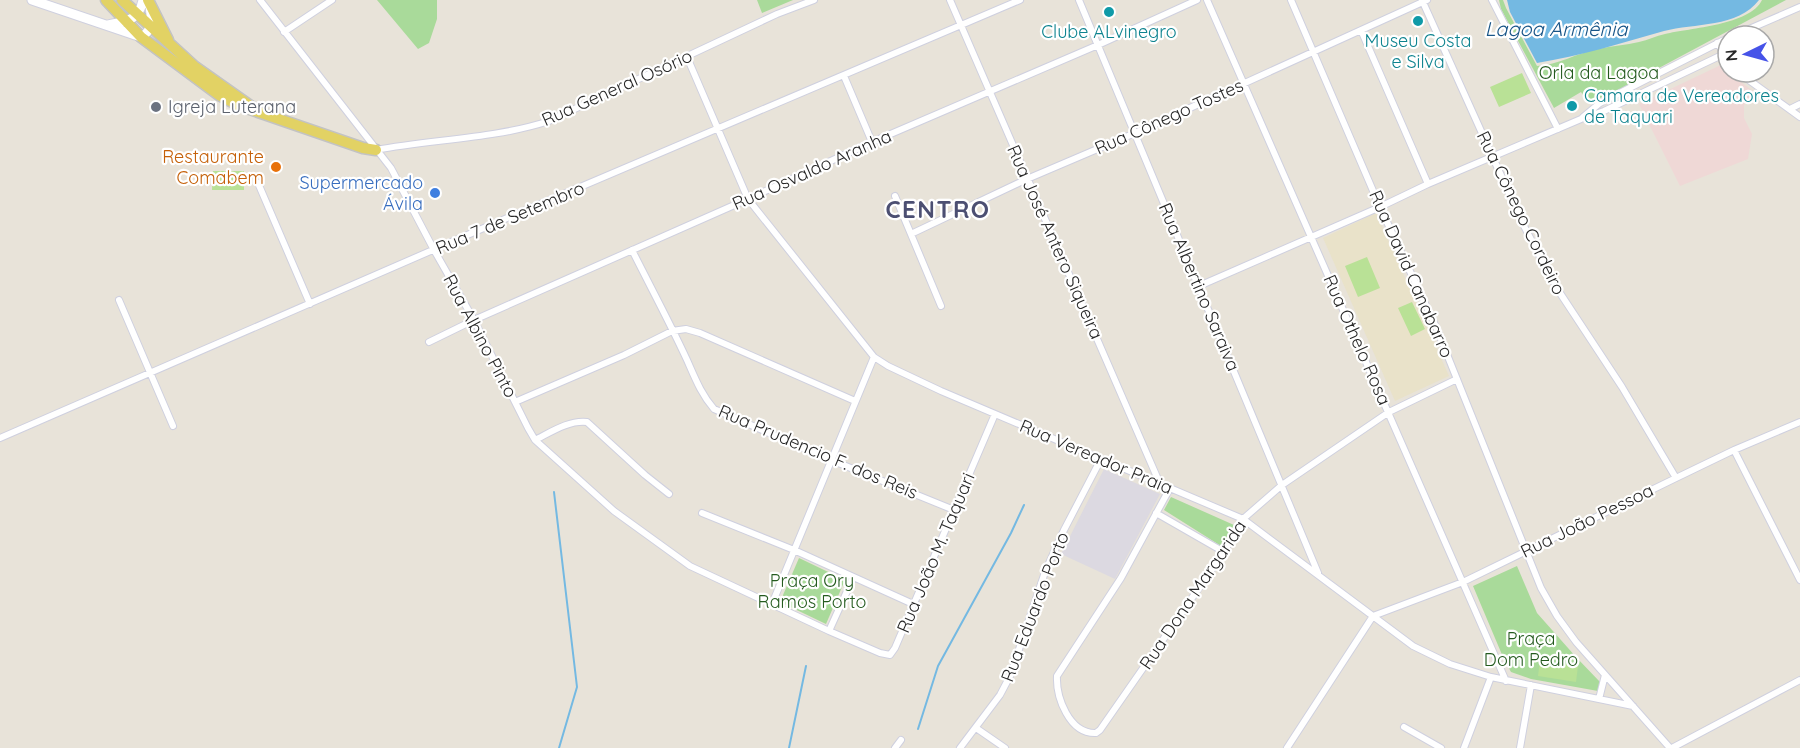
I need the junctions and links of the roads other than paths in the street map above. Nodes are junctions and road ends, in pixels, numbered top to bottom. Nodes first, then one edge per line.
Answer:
1 (32, 0) edge
2 (106, 0) edge
3 (141, 0) edge
4 (148, 0) edge
5 (260, 0) edge
6 (332, 0) edge
7 (814, 0) edge
8 (950, 0) edge
9 (1020, 0) edge
10 (1079, 0) edge
11 (1197, 0) edge
12 (1207, 0) edge
13 (1291, 0) edge
14 (1424, 1) edge
15 (1493, 1) edge
16 (124, 2) edge
17 (1800, 7) edge
18 (138, 15) junction
19 (125, 21) junction
20 (1761, 24) edge
21 (108, 25) junction
22 (151, 26) junction
23 (961, 27) junction
24 (1361, 30) junction
25 (284, 32) junction
26 (141, 38) junction
27 (1716, 44) edge
28 (1098, 45) junction
29 (167, 50) junction
30 (1314, 53) junction
31 (687, 57) junction
32 (1716, 60) edge
33 (844, 76) junction
34 (1644, 81) junction
35 (1244, 84) junction
36 (1755, 84) edge
37 (1648, 90) junction
38 (989, 92) junction
39 (1800, 104) edge
40 (1790, 109) junction
41 (1800, 117) edge
42 (1581, 119) junction
43 (718, 129) junction
44 (1558, 129) junction
45 (1135, 133) junction
46 (872, 142) junction
47 (376, 150) junction
48 (1492, 157) junction
49 (1027, 179) junction
50 (258, 183) dead end
51 (1428, 184) junction
52 (895, 196) dead end
53 (748, 199) junction
54 (1380, 207) junction
55 (911, 234) junction
56 (1311, 237) junction
57 (632, 249) junction
58 (434, 250) junction
59 (1199, 286) junction
60 (119, 300) dead end
61 (310, 304) junction
62 (941, 306) dead end
63 (474, 320) junction
64 (672, 331) junction
65 (429, 342) dead end
66 (874, 357) junction
67 (151, 372) junction
68 (1457, 379) junction
69 (855, 401) junction
70 (515, 402) junction
71 (1389, 412) junction
72 (996, 414) junction
73 (1800, 422) edge
74 (173, 426) dead end
75 (0, 438) edge
76 (535, 440) junction
77 (1734, 450) junction
78 (1101, 459) junction
79 (831, 460) junction
80 (1676, 478) junction
81 (1160, 484) junction
82 (1281, 485) junction
83 (1170, 488) junction
84 (669, 494) dead end
85 (954, 510) junction
86 (702, 513) dead end
87 (1156, 513) junction
88 (1243, 519) junction
89 (1527, 549) junction
90 (794, 550) junction
91 (1224, 552) junction
92 (1319, 575) junction
93 (853, 578) junction
94 (1800, 580) edge
95 (1463, 582) junction
96 (772, 604) junction
97 (913, 604) junction
98 (1373, 616) junction
99 (829, 631) junction
100 (854, 640) joint
101 (1605, 675) junction
102 (1491, 677) junction
103 (1800, 680) edge
104 (1506, 681) junction
105 (1531, 685) junction
106 (1599, 699) junction
107 (1633, 706) junction
108 (1404, 727) dead end
109 (976, 728) junction
110 (901, 740) dead end
111 (896, 748) edge
112 (960, 748) edge
113 (1005, 748) edge
114 (1287, 748) edge
115 (1440, 748) edge
116 (1464, 748) edge
117 (1520, 748) edge
118 (1671, 748) edge

1 - 21 street
2 - 19 main road
3 - 16 main road
3 - 18 street
4 - 22 street
4 - 29 main road
5 - 25 street, Rua Albino Pinto
6 - 25 street
7 - 31 street, Rua General Osório
8 - 23 street, Rua José Antero Siqueira
9 - 23 street, Rua 7 de Setembro
10 - 28 street, Rua Albertino Saraiva
11 - 28 street, Rua Osvaldo Aranha
12 - 35 street, Rua Othelo Rosa
13 - 30 street, Rua David Canabarro
14 - 24 street, Rua Cônego Tostes
14 - 48 street, Rua Cônego Cordeiro
15 - 44 street
16 - 18 main road
17 - 20 street
18 - 19 street
18 - 22 main road
19 - 21 street
19 - 26 main road
21 - 26 street
22 - 26 street
22 - 29 main road
23 - 33 street, Rua 7 de Setembro
23 - 38 street, Rua José Antero Siqueira
24 - 30 street, Rua Cônego Tostes
24 - 51 street
25 - 47 street, Rua Albino Pinto
26 - 29 main road
27 - 34 street
28 - 38 street, Rua Osvaldo Aranha
28 - 45 street, Rua Albertino Saraiva
29 - 47 main road
30 - 35 street, Rua Cônego Tostes
30 - 54 street, Rua David Canabarro
31 - 43 street, Rua Vereador Praia
31 - 47 street, Rua General Osório
32 - 37 street
33 - 43 street, Rua 7 de Setembro
33 - 46 street
34 - 37 street
34 - 42 street
35 - 45 street, Rua Cônego Tostes
35 - 56 street, Rua Othelo Rosa
36 - 40 street
37 - 42 street
38 - 46 street, Rua Osvaldo Aranha
38 - 49 street, Rua José Antero Siqueira
39 - 40 street
40 - 41 street
42 - 44 street
43 - 53 street, Rua Vereador Praia
43 - 58 street, Rua 7 de Setembro
44 - 48 street
45 - 49 street, Rua Cônego Tostes
45 - 59 street, Rua Albertino Saraiva
46 - 53 street, Rua Osvaldo Aranha
47 - 58 street, Rua Albino Pinto
48 - 51 street
48 - 80 street, Rua Cônego Cordeiro
49 - 55 street, Rua Cônego Tostes
49 - 81 street, Rua José Antero Siqueira
50 - 61 street
51 - 54 street
52 - 55 street
53 - 57 street, Rua Osvaldo Aranha
53 - 66 street, Rua Vereador Praia
54 - 56 street
54 - 68 street, Rua David Canabarro
55 - 62 street
56 - 59 street
56 - 71 street, Rua Othelo Rosa
57 - 63 street, Rua Osvaldo Aranha
57 - 64 street, Rua Prudencio F. dos Reis
58 - 61 street, Rua 7 de Setembro
58 - 63 street, Rua Albino Pinto
59 - 82 street, Rua Albertino Saraiva
60 - 67 street
61 - 67 street, Rua 7 de Setembro
63 - 65 street, Rua Osvaldo Aranha
63 - 70 street, Rua Albino Pinto
64 - 69 street
64 - 70 street
64 - 79 street, Rua Prudencio F. dos Reis
66 - 69 street
66 - 72 street, Rua Vereador Praia
67 - 74 street
67 - 75 street, Rua 7 de Setembro
68 - 71 street, Rua Dona Margarida
68 - 89 street, Rua David Canabarro
69 - 79 street
70 - 76 street, Rua Albino Pinto
71 - 82 street, Rua Dona Margarida
71 - 95 street, Rua Othelo Rosa
72 - 78 street, Rua Vereador Praia
72 - 85 street, Rua João M. Taquari
73 - 77 street, Rua João Pessoa
76 - 84 street
76 - 96 street, Rua Albino Pinto
77 - 80 street, Rua João Pessoa
77 - 94 street
78 - 81 street, Rua Vereador Praia
78 - 109 street, Rua Eduardo Porto
79 - 85 street, Rua Prudencio F. dos Reis
79 - 90 street
80 - 89 street, Rua João Pessoa
81 - 83 street, Rua Vereador Praia
82 - 88 street, Rua Dona Margarida
82 - 92 street, Rua Albertino Saraiva
83 - 87 street
83 - 88 street, Rua Vereador Praia
85 - 97 street, Rua João M. Taquari
86 - 90 street
87 - 91 street
87 - 91 street, Rua Dona Margarida
88 - 91 street, Rua Dona Margarida
88 - 92 street, Rua Vereador Praia
89 - 95 street, Rua João Pessoa
89 - 101 street, Rua David Canabarro
90 - 93 street
90 - 96 street
92 - 98 street, Rua Vereador Praia
93 - 97 street
93 - 99 street
95 - 98 street, Rua João Pessoa
95 - 104 street, Rua Othelo Rosa
96 - 99 street, Rua Albino Pinto
97 - 100 street, Rua João M. Taquari
98 - 102 street, Rua Vereador Praia
98 - 114 street
99 - 100 street, Rua Albino Pinto
101 - 106 street
101 - 107 street, Rua David Canabarro
102 - 104 street, Rua Vereador Praia
102 - 116 street
103 - 118 street
104 - 105 street, Rua Vereador Praia
105 - 106 street, Rua Vereador Praia
105 - 117 street
106 - 107 street, Rua Vereador Praia
107 - 118 street, Rua David Canabarro
108 - 115 street
109 - 112 street, Rua Eduardo Porto
109 - 113 street
110 - 111 street

